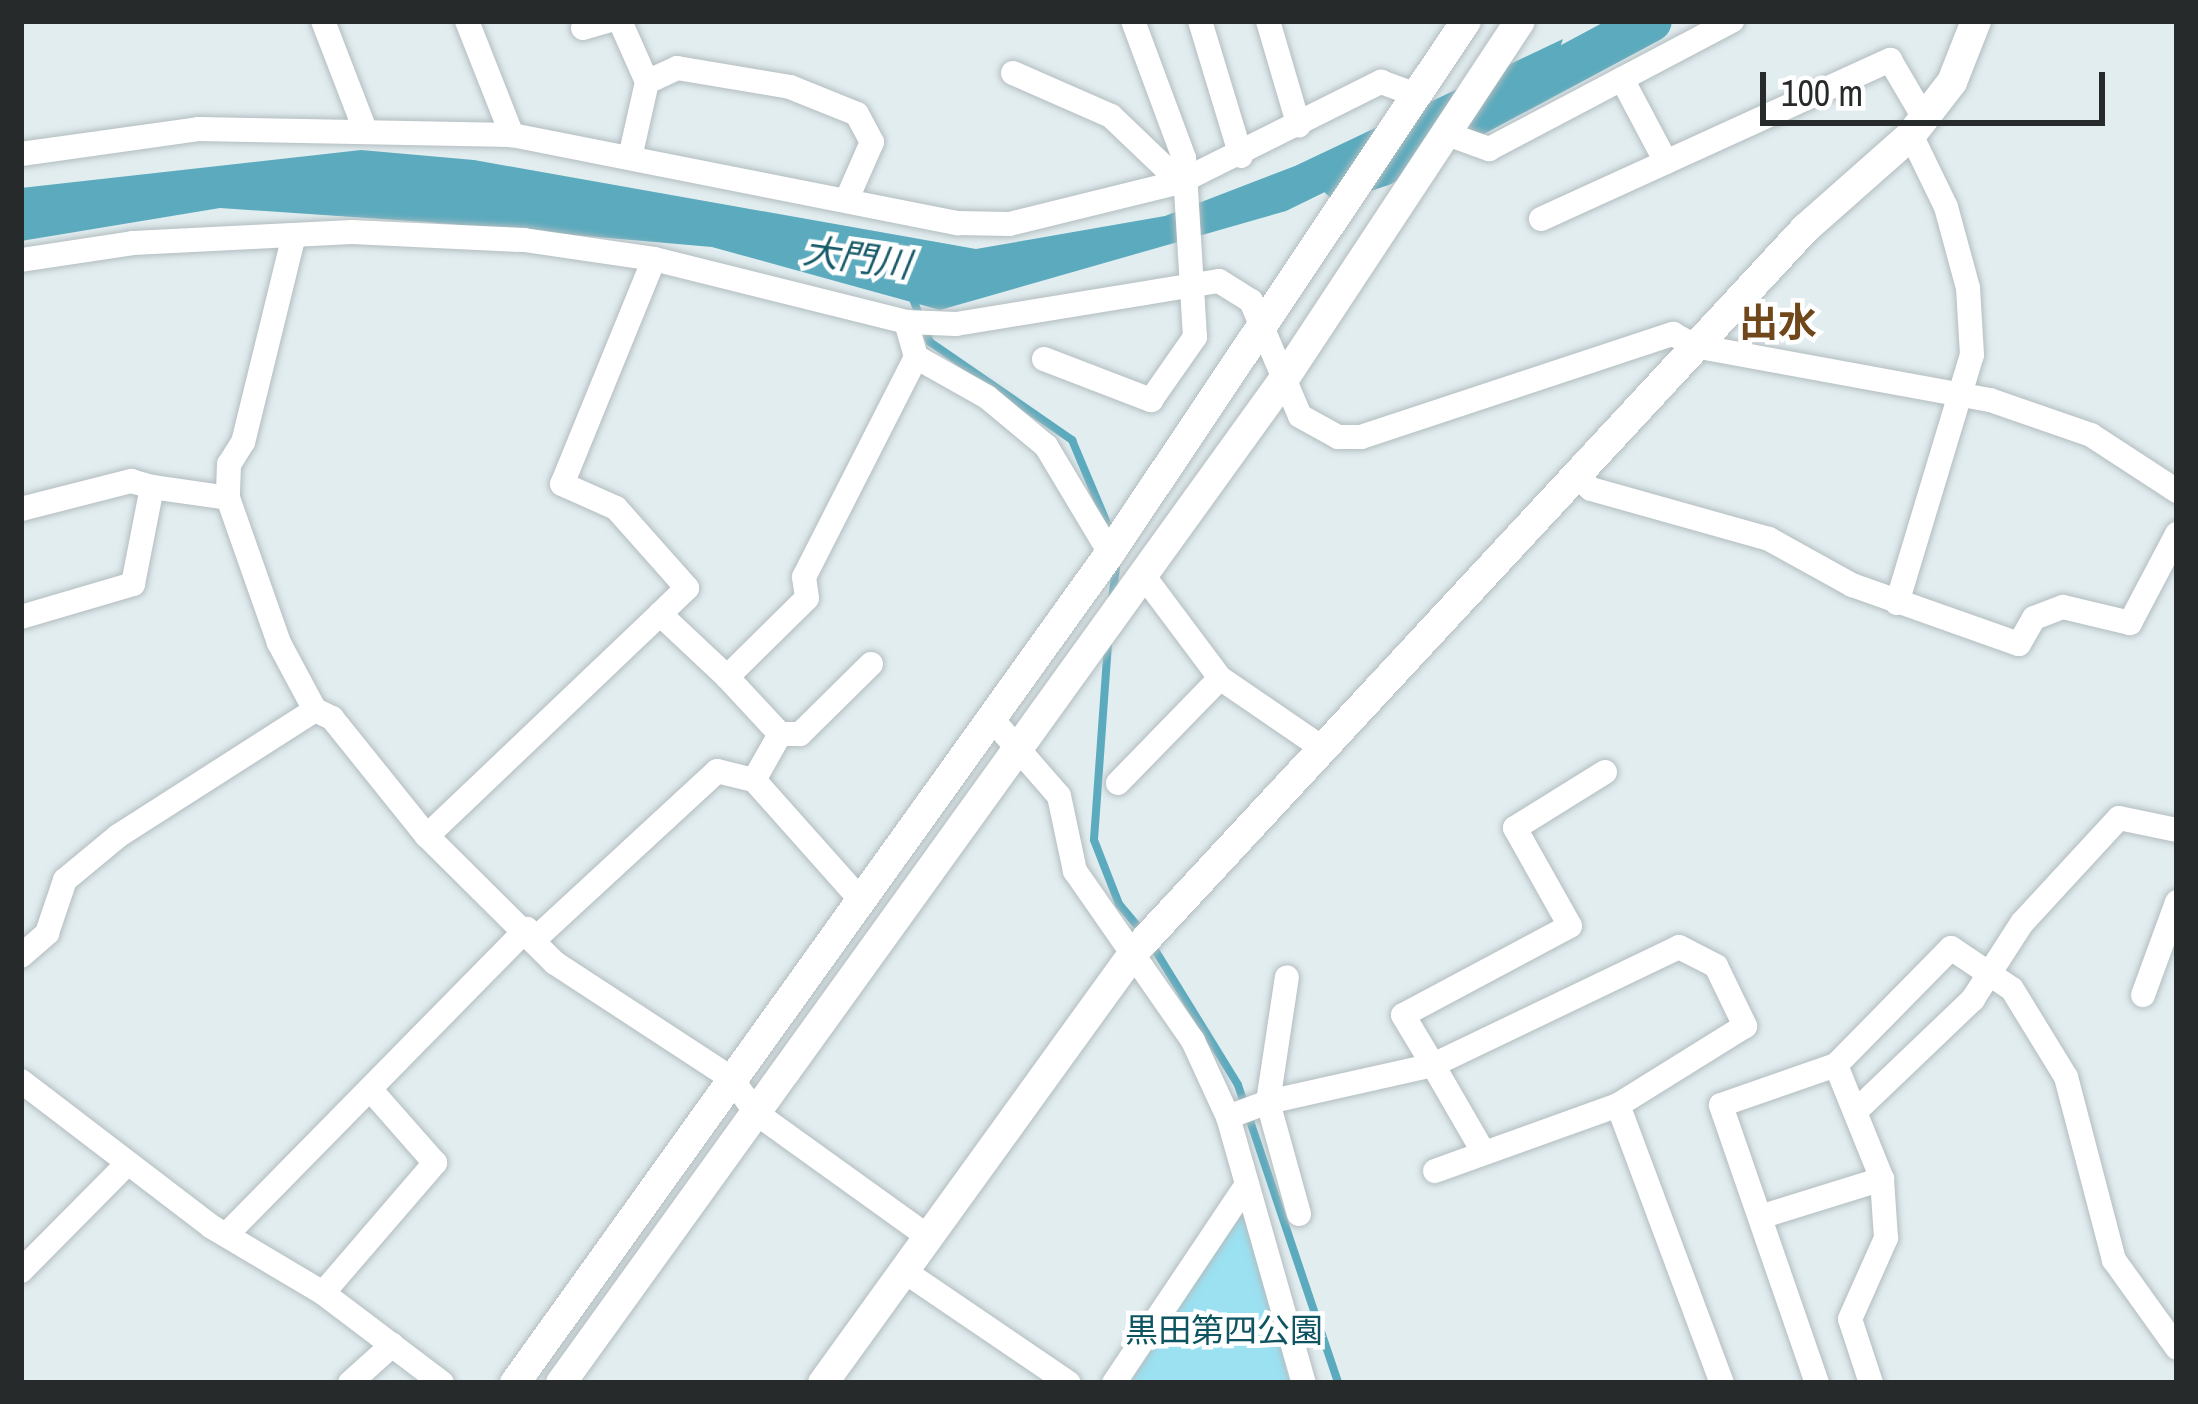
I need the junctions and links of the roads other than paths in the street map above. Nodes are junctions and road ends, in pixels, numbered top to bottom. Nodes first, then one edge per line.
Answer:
1 (323, 21) edge
2 (467, 21) edge
3 (608, 21) edge
4 (620, 21) edge
5 (1133, 21) edge
6 (1200, 21) edge
7 (1268, 21) edge
8 (1466, 21) edge
9 (1520, 21) edge
10 (1732, 21) edge
11 (1976, 21) edge
12 (583, 28) dead end
13 (1013, 73) dead end
14 (1622, 79) junction
15 (647, 82) junction
16 (1418, 96) junction
17 (1299, 126) junction
18 (1917, 126) junction
19 (364, 127) junction
20 (1447, 134) junction
21 (512, 135) junction
22 (631, 153) junction
23 (21, 154) edge
24 (1241, 156) junction
25 (1666, 162) junction
26 (1181, 186) junction
27 (847, 199) junction
28 (1541, 219) dead end
29 (294, 236) junction
30 (654, 259) junction
31 (21, 260) edge
32 (1194, 271) junction
33 (906, 322) junction
34 (1266, 328) junction
35 (1695, 346) junction
36 (916, 357) junction
37 (1044, 359) dead end
38 (1282, 382) junction
39 (1959, 394) junction
40 (1577, 476) junction
41 (152, 487) junction
42 (2177, 491) edge
43 (228, 498) junction
44 (21, 509) edge
45 (2177, 534) edge
46 (1110, 553) junction
47 (1143, 575) junction
48 (1898, 603) junction
49 (660, 614) junction
50 (21, 617) edge
51 (871, 664) dead end
52 (727, 677) junction
53 (1220, 678) junction
54 (315, 710) junction
55 (991, 718) junction
56 (780, 734) junction
57 (1318, 745) junction
58 (1015, 753) junction
59 (1605, 772) dead end
60 (754, 780) junction
61 (1118, 782) dead end
62 (2177, 830) edge
63 (427, 836) junction
64 (860, 899) junction
65 (2177, 902) edge
66 (530, 934) junction
67 (1135, 951) junction
68 (21, 956) edge
69 (1989, 972) junction
70 (1287, 977) dead end
71 (2143, 995) dead end
72 (1433, 1065) junction
73 (1836, 1065) junction
74 (732, 1079) junction
75 (21, 1081) edge
76 (370, 1089) junction
77 (1268, 1102) junction
78 (1618, 1105) junction
79 (1856, 1111) junction
80 (756, 1113) junction
81 (1228, 1117) junction
82 (1482, 1150) junction
83 (126, 1165) junction
84 (1436, 1171) dead end
85 (1882, 1179) junction
86 (1247, 1184) junction
87 (1299, 1214) dead end
88 (1760, 1217) junction
89 (229, 1232) junction
90 (926, 1235) junction
91 (21, 1271) edge
92 (904, 1271) junction
93 (323, 1293) junction
94 (392, 1345) junction
95 (2177, 1348) edge
96 (350, 1383) edge
97 (442, 1383) edge
98 (515, 1383) edge
99 (561, 1383) edge
100 (823, 1383) edge
101 (1069, 1383) edge
102 (1114, 1383) edge
103 (1304, 1383) edge
104 (1722, 1383) edge
105 (1817, 1383) edge
106 (1871, 1383) edge

1 - 19 street
2 - 21 street
3 - 12 street
4 - 15 street
5 - 26 street
6 - 24 street
7 - 17 street
8 - 16 street
9 - 20 street
10 - 14 street
11 - 18 street
13 - 26 street
14 - 20 street
14 - 25 street
15 - 22 street
15 - 27 street
16 - 17 street
16 - 34 street
17 - 24 street
18 - 25 street
18 - 35 street
18 - 39 street
19 - 21 street
19 - 23 street
20 - 38 street
21 - 22 street
22 - 27 street
24 - 26 street
25 - 28 street
26 - 27 street
26 - 32 street
29 - 30 street
29 - 31 street
29 - 43 street
30 - 33 street
30 - 49 street
32 - 33 street
32 - 34 street
32 - 37 street
33 - 36 street
34 - 38 street
34 - 46 street
35 - 38 street
35 - 39 street
35 - 40 street
36 - 46 street
36 - 52 street
38 - 47 street
39 - 42 street
39 - 48 street
40 - 48 street
40 - 57 street
41 - 43 street
41 - 44 street
41 - 50 street
43 - 54 street
45 - 48 street
46 - 55 street
47 - 53 street
47 - 58 street
49 - 52 street
49 - 63 street
51 - 56 street
52 - 56 street
53 - 57 street
53 - 61 street
54 - 63 street
54 - 68 street
55 - 58 street
55 - 64 street
56 - 60 street
57 - 67 street
58 - 67 street
58 - 80 street
59 - 72 street
60 - 64 street
60 - 66 street
62 - 69 street
63 - 66 street
64 - 74 street
65 - 71 street
66 - 74 street
66 - 76 street
67 - 81 street
67 - 90 street
69 - 73 street
69 - 79 street
69 - 95 street
70 - 77 street
72 - 77 street
72 - 78 street
72 - 82 street
73 - 79 street
73 - 88 street
74 - 80 street
74 - 98 street
75 - 83 street
76 - 89 street
76 - 93 street
77 - 81 street
77 - 87 street
78 - 82 street
78 - 104 street
79 - 85 street
80 - 90 street
80 - 99 street
81 - 86 street
82 - 84 street
83 - 89 street
83 - 91 street
85 - 88 street
85 - 106 street
86 - 102 street
86 - 103 street
88 - 105 street
89 - 93 street
90 - 92 street
92 - 100 street
92 - 101 street
93 - 94 street
94 - 96 street
94 - 97 street

